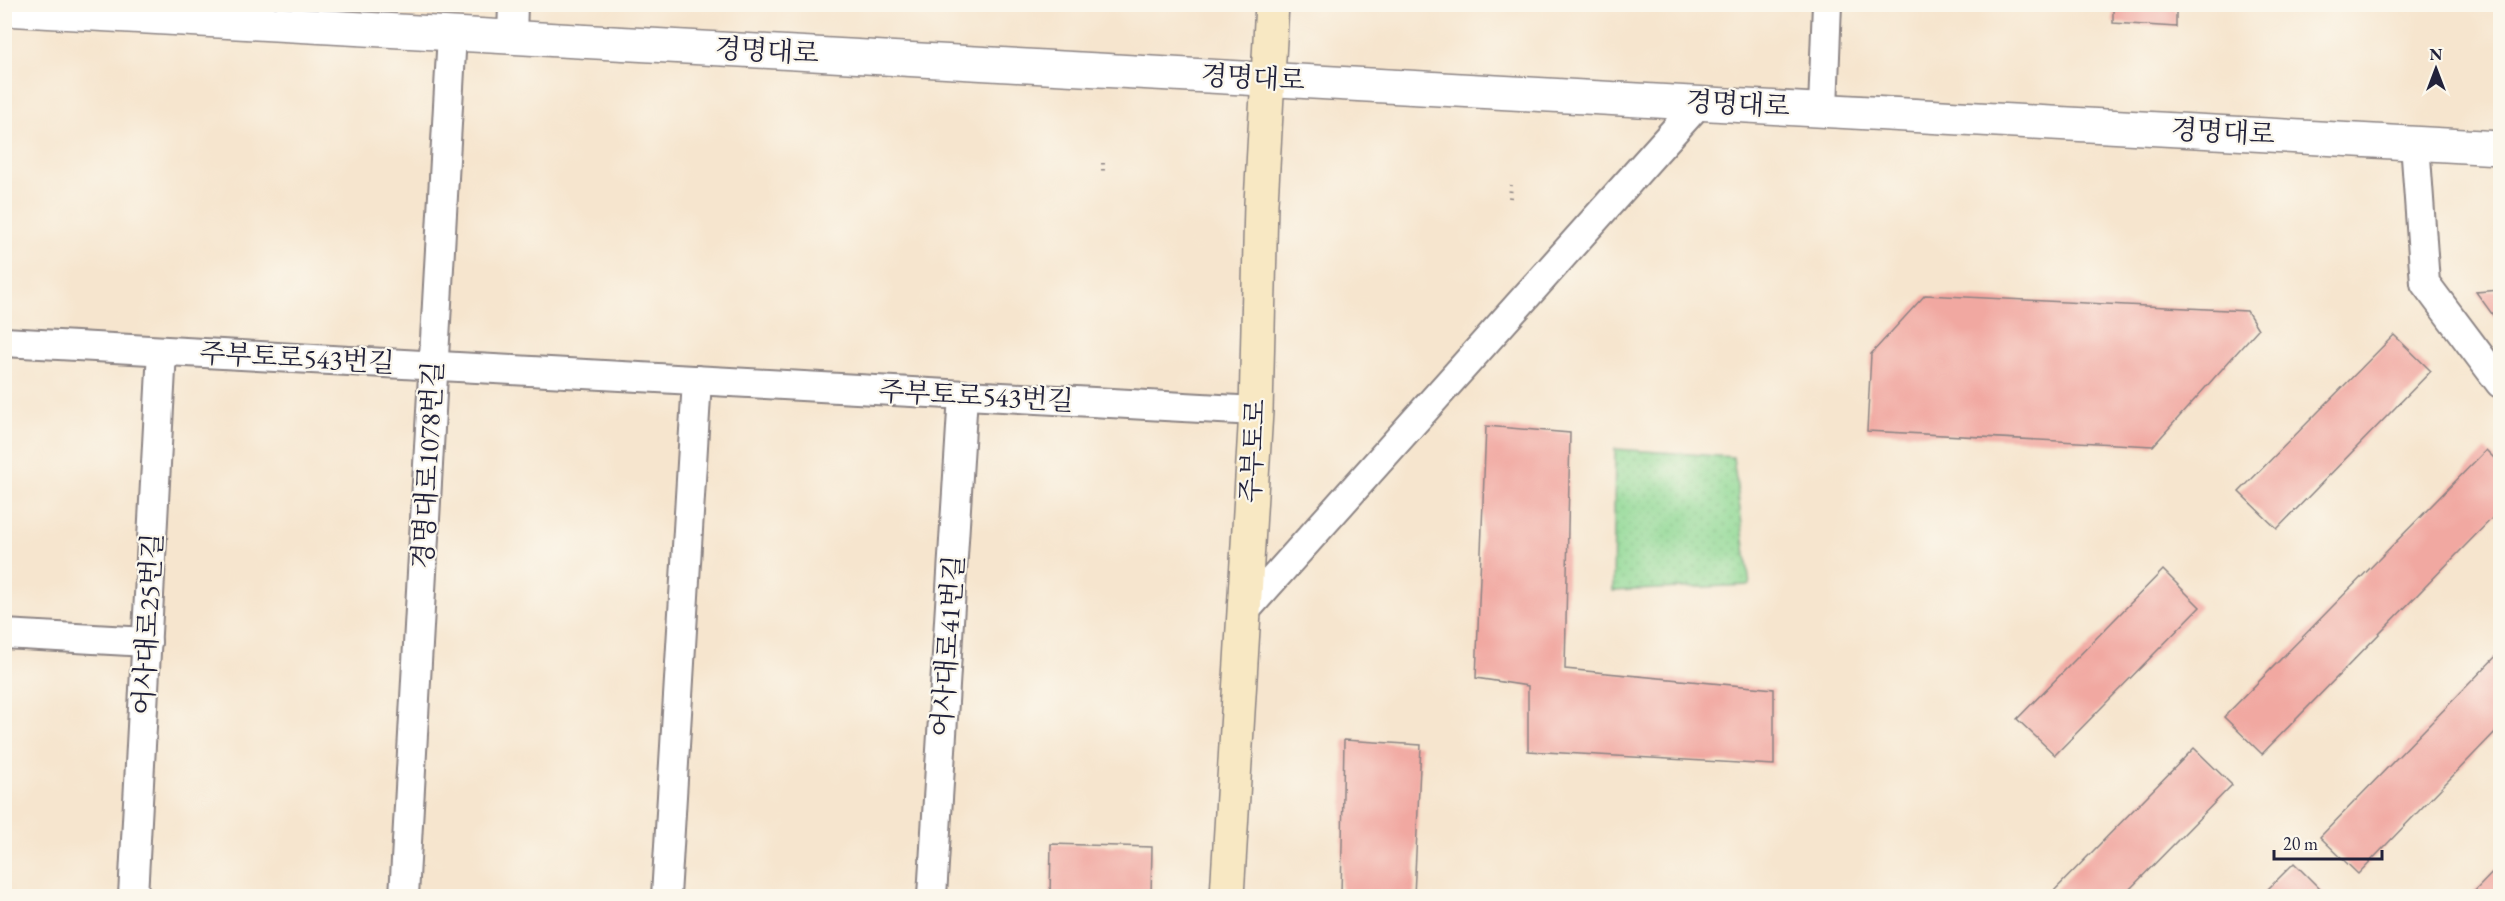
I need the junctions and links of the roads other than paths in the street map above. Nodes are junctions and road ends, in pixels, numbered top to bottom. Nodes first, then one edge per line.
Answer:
1 (513, 4) edge
2 (1272, 4) edge
3 (1827, 4) edge
4 (4, 9) edge
5 (113, 10) edge
6 (452, 34) junction
7 (512, 37) junction
8 (1266, 79) junction
9 (1700, 102) junction
10 (1823, 108) junction
11 (2415, 143) junction
12 (2500, 148) edge
13 (4, 342) edge
14 (162, 351) junction
15 (434, 366) junction
16 (697, 380) junction
17 (2500, 383) edge
18 (963, 395) junction
19 (1256, 411) junction
20 (1244, 612) junction
21 (4, 634) edge
22 (147, 642) junction
23 (133, 897) edge
24 (404, 897) edge
25 (666, 897) edge
26 (932, 897) edge
27 (1227, 897) edge

1 - 7 street
2 - 8 main road, 주부토로
3 - 10 street
4 - 5 street, 경명대로
5 - 6 street, 경명대로
6 - 7 street, 경명대로
6 - 15 street, 경명대로1078번길
7 - 8 street, 경명대로
8 - 9 street, 경명대로
8 - 19 main road, 주부토로
9 - 10 street, 경명대로
9 - 20 street
10 - 11 street, 경명대로
11 - 12 street, 경명대로
11 - 17 street
13 - 14 street, 주부토로543번길
14 - 15 street, 주부토로543번길
14 - 22 street, 어사대로25번길
15 - 16 street, 주부토로543번길
15 - 24 street, 경명대로1078번길
16 - 18 street, 주부토로543번길
16 - 25 street
18 - 19 street, 주부토로543번길
18 - 26 street, 어사대로41번길
19 - 20 main road, 주부토로
20 - 27 main road, 주부토로
21 - 22 street
22 - 23 street, 어사대로25번길

